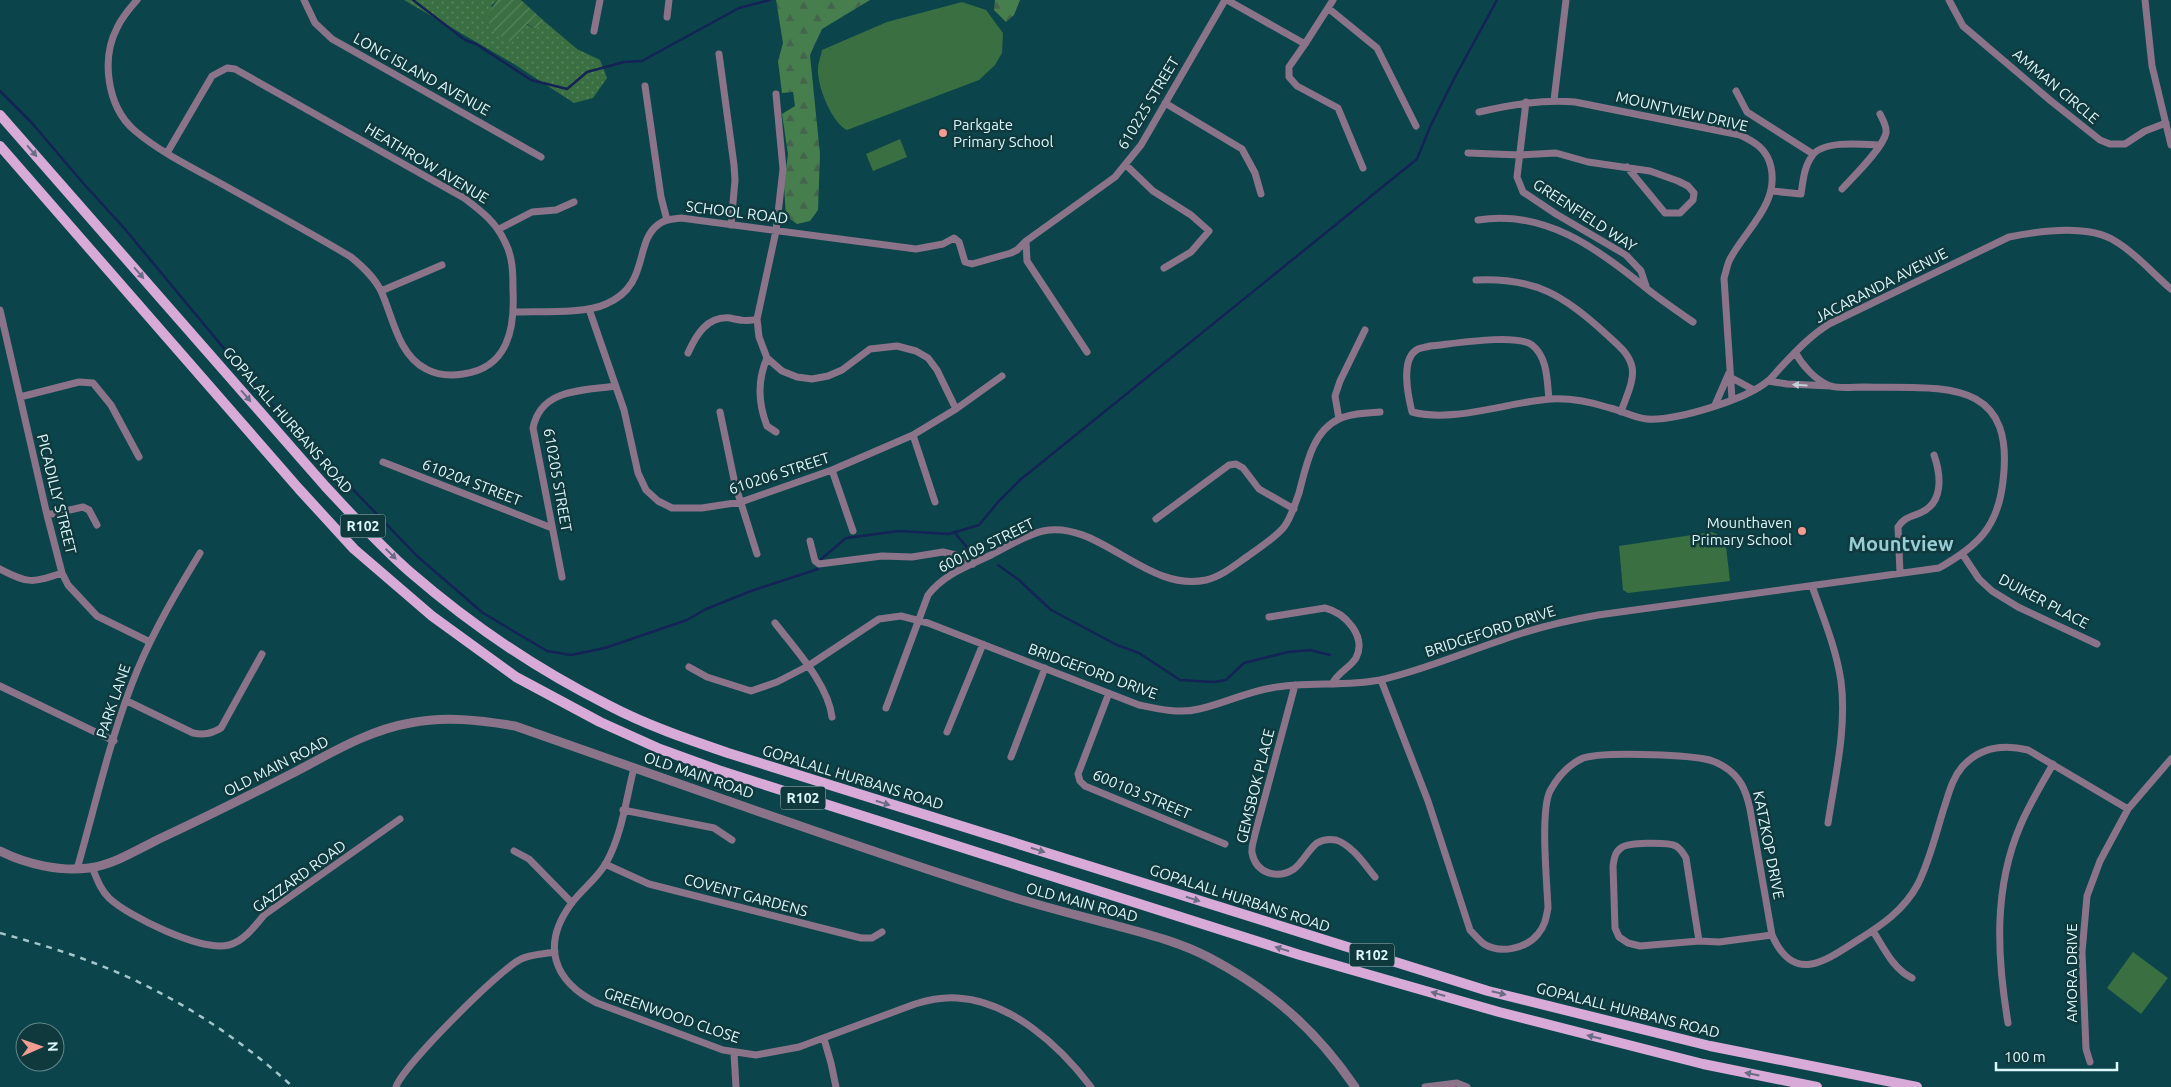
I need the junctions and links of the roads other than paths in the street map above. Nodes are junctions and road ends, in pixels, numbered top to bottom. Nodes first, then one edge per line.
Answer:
1 (136, 0) edge
2 (304, 0) edge
3 (600, 0) edge
4 (669, 0) edge
5 (1226, 0) edge
6 (1334, 0) edge
7 (1566, 0) edge
8 (1949, 0) edge
9 (2145, 0) edge
10 (1328, 8) junction
11 (667, 17) dead end
12 (594, 31) dead end
13 (1305, 44) junction
14 (718, 54) dead end
15 (644, 86) dead end
16 (1736, 91) dead end
17 (776, 94) dead end
18 (1554, 100) junction
19 (1165, 102) junction
20 (1526, 102) junction
21 (1478, 112) dead end
22 (1880, 114) dead end
23 (0, 115) edge
24 (2166, 123) junction
25 (1416, 126) dead end
26 (1879, 145) junction
27 (2171, 145) edge
28 (0, 146) edge
29 (167, 153) junction
30 (1468, 153) dead end
31 (1813, 154) junction
32 (1520, 155) junction
33 (541, 157) dead end
34 (1126, 165) junction
35 (1627, 167) junction
36 (1363, 168) dead end
37 (1842, 190) dead end
38 (1772, 191) junction
39 (1261, 194) dead end
40 (574, 202) dead end
41 (667, 220) junction
42 (1478, 220) dead end
43 (731, 225) junction
44 (499, 229) junction
45 (776, 231) junction
46 (1026, 241) junction
47 (943, 244) joint
48 (442, 265) dead end
49 (1164, 268) dead end
50 (1476, 280) dead end
51 (1647, 288) junction
52 (2171, 289) edge
53 (381, 292) junction
54 (589, 309) junction
55 (0, 310) edge
56 (514, 312) junction
57 (757, 319) junction
58 (1692, 322) dead end
59 (1365, 330) dead end
60 (1087, 352) dead end
61 (1795, 352) junction
62 (688, 353) dead end
63 (768, 358) junction
64 (1730, 374) junction
65 (1002, 376) dead end
66 (1768, 380) junction
67 (615, 386) junction
68 (1831, 386) junction
69 (1754, 390) junction
70 (20, 398) junction
71 (1549, 399) junction
72 (1732, 399) junction
73 (1715, 405) junction
74 (956, 409) junction
75 (720, 412) dead end
76 (1380, 412) dead end
77 (1621, 412) junction
78 (1339, 419) junction
79 (776, 432) dead end
80 (913, 435) junction
81 (1934, 455) dead end
82 (139, 457) dead end
83 (383, 462) dead end
84 (832, 470) junction
85 (741, 502) junction
86 (935, 502) dead end
87 (1294, 509) junction
88 (47, 515) junction
89 (1156, 519) dead end
90 (97, 526) dead end
91 (552, 528) junction
92 (853, 531) dead end
93 (810, 541) dead end
94 (200, 553) dead end
95 (757, 554) dead end
96 (1963, 555) junction
97 (973, 564) junction
98 (0, 569) edge
99 (1900, 573) junction
100 (62, 574) junction
101 (562, 577) dead end
102 (1812, 586) junction
103 (1268, 617) dead end
104 (918, 620) junction
105 (775, 623) dead end
106 (150, 642) junction
107 (983, 644) junction
108 (2098, 644) dead end
109 (262, 654) dead end
110 (808, 666) junction
111 (689, 667) dead end
112 (1045, 668) junction
113 (1381, 680) junction
114 (1332, 684) junction
115 (1295, 685) junction
116 (0, 686) edge
117 (1108, 693) junction
118 (127, 701) junction
119 (886, 708) dead end
120 (832, 717) dead end
121 (947, 732) dead end
122 (114, 741) junction
123 (1011, 757) dead end
124 (2171, 759) edge
125 (2053, 764) junction
126 (634, 768) junction
127 (2128, 809) junction
128 (623, 810) junction
129 (400, 819) dead end
130 (1828, 823) dead end
131 (732, 840) dead end
132 (1225, 844) dead end
133 (514, 851) dead end
134 (0, 852) edge
135 (605, 864) junction
136 (92, 867) junction
137 (77, 869) junction
138 (1375, 877) dead end
139 (572, 902) junction
140 (1873, 931) junction
141 (882, 932) dead end
142 (1772, 935) junction
143 (1699, 941) junction
144 (555, 952) junction
145 (1912, 978) dead end
146 (2008, 1023) dead end
147 (824, 1038) junction
148 (734, 1053) junction
149 (2090, 1062) dead end
150 (396, 1087) edge
151 (736, 1087) edge
152 (836, 1087) edge
153 (1091, 1087) edge
154 (1355, 1087) edge
155 (1425, 1087) edge
156 (1467, 1087) edge
157 (1818, 1087) edge
158 (1916, 1087) edge

1 - 29 street, HEATHROW AVENUE
2 - 33 street, LONG ISLAND AVENUE
3 - 12 street
4 - 11 street
5 - 13 street
5 - 19 street, 610225 STREET
6 - 10 street
7 - 18 street
8 - 24 street, AMMAN CIRCLE
9 - 24 street
10 - 13 street
10 - 25 street
13 - 36 street
14 - 43 street
15 - 41 street
16 - 31 street
17 - 45 street
18 - 20 street, MOUNTVIEW DRIVE
18 - 38 street, MOUNTVIEW DRIVE
19 - 34 street, 610225 STREET
19 - 39 street
20 - 21 street, MOUNTVIEW DRIVE
20 - 32 street, GREENFIELD WAY
22 - 26 street
23 -> 158 main road, GOPALALL HURBANS ROAD / R102
24 - 27 street
26 - 31 street
26 - 37 street
157 -> 28 main road, R102
29 - 44 street, HEATHROW AVENUE
29 - 53 street, HEATHROW AVENUE
30 - 32 street
31 - 38 street
32 - 35 street
32 - 51 street, GREENFIELD WAY
34 - 46 street, 610225 STREET
34 - 49 street
35 - 35 street
38 - 64 street, MOUNTVIEW DRIVE
40 - 44 street
41 - 43 street, SCHOOL ROAD
41 - 54 street, SCHOOL ROAD
42 - 51 street, GREENFIELD WAY
43 - 45 street, SCHOOL ROAD
44 - 56 street, HEATHROW AVENUE
45 - 47 street, SCHOOL ROAD
45 - 57 street
46 - 47 street, 610225 STREET
46 - 60 street
48 - 53 street
50 - 77 street
51 - 58 street, GREENFIELD WAY
52 - 61 street, JACARANDA AVENUE
53 - 56 street, HEATHROW AVENUE
54 - 56 street, SCHOOL ROAD
54 - 67 street, 610206 STREET
55 - 70 street, PICADILLY STREET
57 - 62 street
57 - 63 street
59 - 78 street
61 - 66 street, JACARANDA AVENUE
61 - 68 street
63 - 74 street
63 - 79 street
64 - 69 street
64 - 72 street, MOUNTVIEW DRIVE
64 - 73 street
65 - 74 street, 610206 STREET
68 -> 66 street, BRIDGEFORD DRIVE
66 - 69 street, JACARANDA AVENUE
67 - 85 street, 610206 STREET
67 - 91 street, 610205 STREET
68 - 96 street, BRIDGEFORD DRIVE
69 - 72 street, JACARANDA AVENUE
70 - 82 street
70 - 88 street, PICADILLY STREET
71 - 71 street, JACARANDA AVENUE
71 - 77 street, JACARANDA AVENUE
72 - 73 street, JACARANDA AVENUE
73 - 77 street, JACARANDA AVENUE
74 - 80 street, 610206 STREET
75 - 85 street
76 - 78 street, 600109 STREET
78 - 87 street, 600109 STREET
80 - 84 street, 610206 STREET
80 - 86 street
81 - 99 street
83 - 91 street, 610204 STREET
84 - 85 street, 610206 STREET
84 - 92 street
85 - 95 street
87 - 89 street
87 - 97 street, 600109 STREET
88 - 90 street
88 - 100 street, PICADILLY STREET
91 - 101 street, 610205 STREET
93 - 97 street
94 - 106 street, PARK LANE
96 - 99 street, BRIDGEFORD DRIVE
96 - 108 street, DUIKER PLACE
97 - 104 street, 600109 STREET
98 - 100 street
99 - 102 street, BRIDGEFORD DRIVE
100 - 106 street, PICADILLY STREET
102 - 113 street, BRIDGEFORD DRIVE
102 - 130 street
103 - 114 street
104 - 107 street, BRIDGEFORD DRIVE
104 - 110 street, BRIDGEFORD DRIVE
104 - 119 street, 600109 STREET
105 - 110 street
106 - 118 street, PARK LANE
107 - 112 street, BRIDGEFORD DRIVE
107 - 121 street
109 - 118 street
110 - 111 street, BRIDGEFORD DRIVE
110 - 120 street
112 - 117 street, BRIDGEFORD DRIVE
112 - 123 street
113 - 114 street, BRIDGEFORD DRIVE
113 - 142 street, KATZKOP DRIVE
114 - 115 street, BRIDGEFORD DRIVE
115 - 117 street, BRIDGEFORD DRIVE
115 - 138 street, GEMSBOK PLACE
116 - 122 street
117 - 132 street, 600103 STREET
118 - 122 street, PARK LANE
122 - 137 street, PARK LANE
124 - 127 street, AMORA DRIVE
125 - 127 street, KATZKOP DRIVE
125 - 140 street, KATZKOP DRIVE
125 - 146 street
126 - 128 street, GREENWOOD CLOSE
126 - 136 street, OLD MAIN ROAD
126 - 154 street, OLD MAIN ROAD
127 - 149 street, AMORA DRIVE
128 - 131 street
128 - 135 street, GREENWOOD CLOSE
129 - 136 street, GAZZARD ROAD
133 - 139 street
134 - 137 street, OLD MAIN ROAD
135 - 139 street, GREENWOOD CLOSE
135 - 141 street, COVENT GARDENS
136 - 137 street, OLD MAIN ROAD
139 - 144 street, GREENWOOD CLOSE
140 - 142 street, KATZKOP DRIVE
140 - 145 street
142 - 143 street
143 - 143 street
144 - 148 street, GREENWOOD CLOSE
144 - 150 street
147 - 148 street, GREENWOOD CLOSE
147 - 152 street
147 - 153 street, GREENWOOD CLOSE
148 - 151 street
155 - 156 street

